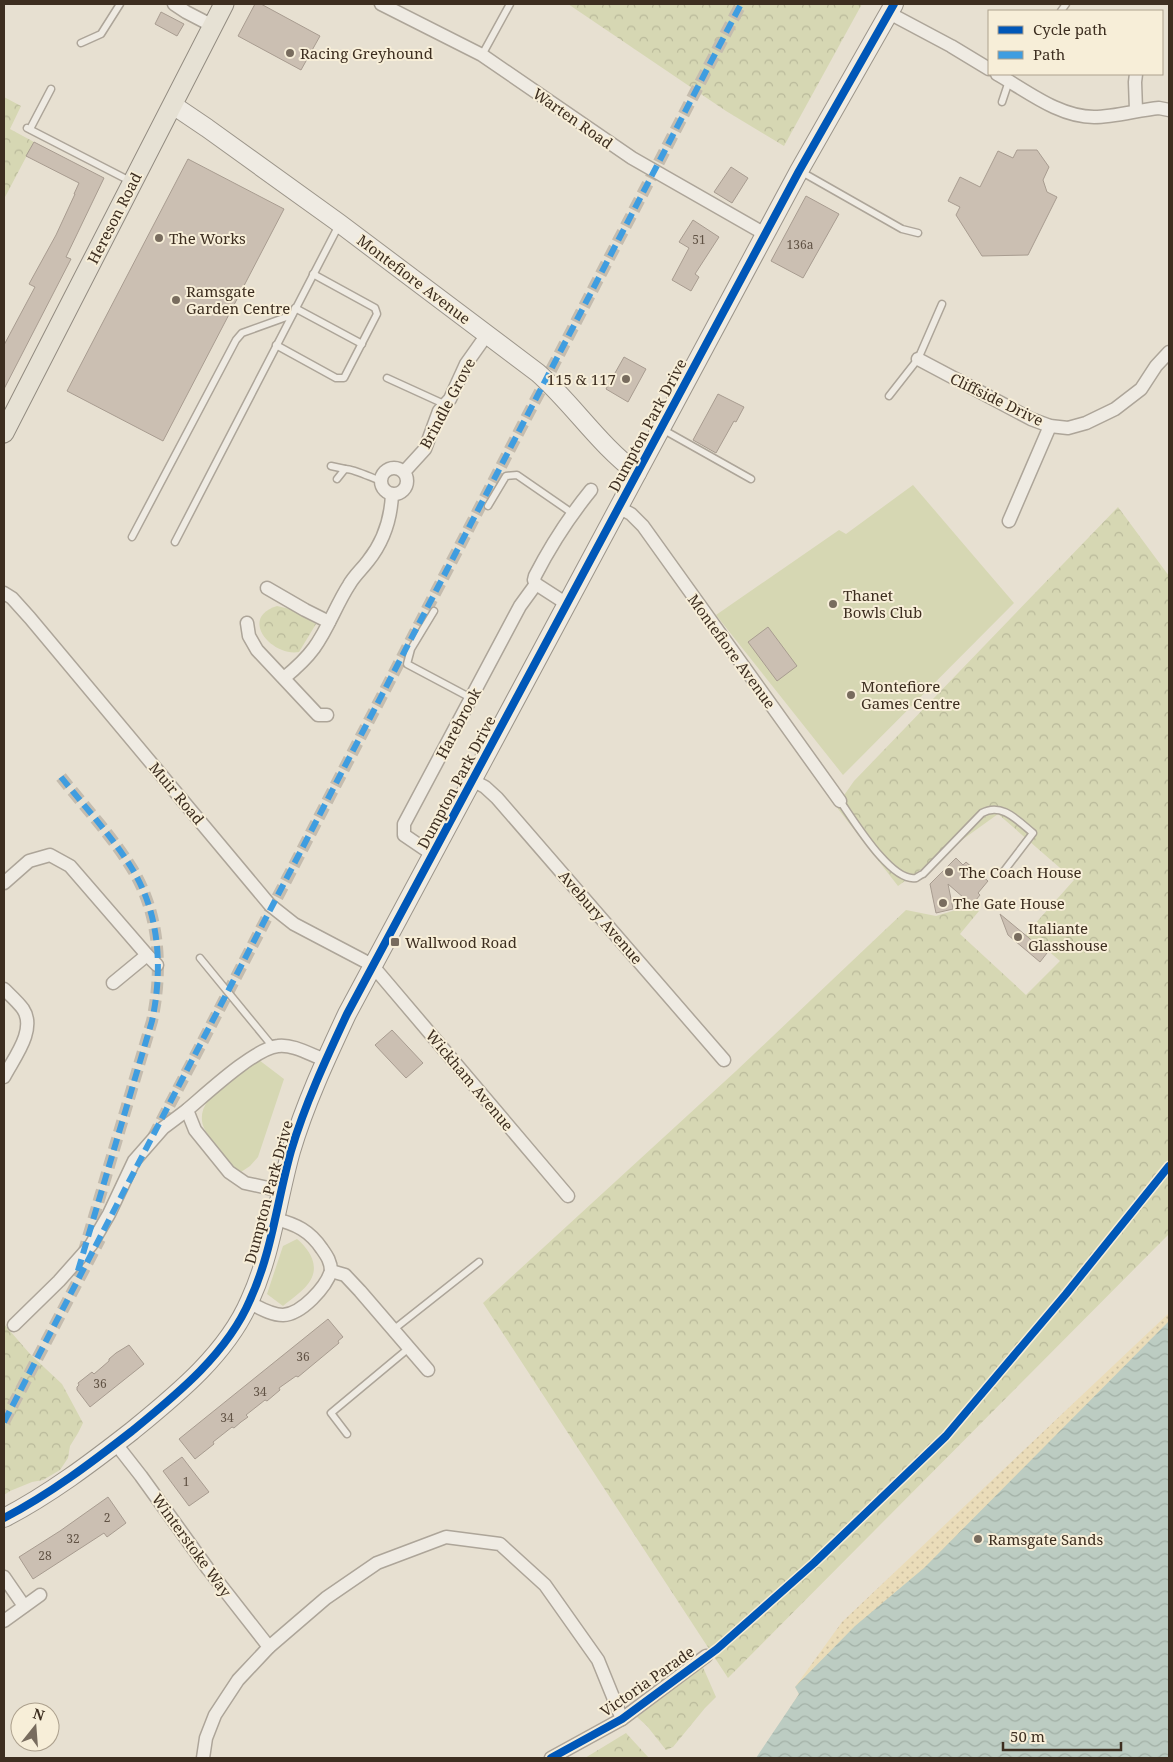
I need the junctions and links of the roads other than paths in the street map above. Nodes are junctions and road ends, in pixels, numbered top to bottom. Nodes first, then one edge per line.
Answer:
1 (120, 4) edge
2 (174, 4) edge
3 (224, 4) edge
4 (381, 4) edge
5 (510, 4) edge
6 (891, 8) edge
7 (213, 26) junction
8 (81, 43) dead end
9 (482, 55) junction
10 (988, 68) edge
11 (999, 75) edge
12 (1136, 75) edge
13 (1009, 81) junction
14 (52, 89) dead end
15 (1002, 102) dead end
16 (172, 105) junction
17 (1136, 110) junction
18 (1169, 110) edge
19 (799, 171) junction
20 (132, 182) junction
21 (339, 224) junction
22 (918, 233) dead end
23 (765, 234) junction
24 (313, 274) junction
25 (942, 304) dead end
26 (295, 308) junction
27 (292, 315) junction
28 (488, 334) junction
29 (362, 344) junction
30 (276, 345) junction
31 (1169, 352) edge
32 (918, 359) junction
33 (387, 378) dead end
34 (889, 396) dead end
35 (444, 404) junction
36 (1050, 426) junction
37 (661, 428) junction
38 (4, 433) edge
39 (331, 466) dead end
40 (345, 468) junction
41 (404, 472) junction
42 (637, 473) junction
43 (337, 479) dead end
44 (751, 480) dead end
45 (381, 481) junction
46 (591, 490) dead end
47 (392, 494) junction
48 (488, 506) dead end
49 (618, 507) junction
50 (572, 513) junction
51 (1009, 521) dead end
52 (132, 537) dead end
53 (175, 542) dead end
54 (536, 584) junction
55 (267, 588) dead end
56 (4, 593) edge
57 (566, 604) junction
58 (434, 611) dead end
59 (329, 622) junction
60 (247, 623) dead end
61 (284, 678) junction
62 (471, 698) junction
63 (328, 715) dead end
64 (472, 780) junction
65 (840, 801) joint
66 (432, 854) junction
67 (1004, 871) dead end
68 (4, 883) edge
69 (147, 955) junction
70 (200, 958) dead end
71 (157, 964) dead end
72 (372, 965) junction
73 (113, 983) dead end
74 (4, 989) edge
75 (273, 1047) junction
76 (325, 1060) junction
77 (724, 1060) dead end
78 (4, 1077) edge
79 (187, 1110) junction
80 (282, 1191) junction
81 (568, 1196) dead end
82 (275, 1219) junction
83 (479, 1262) dead end
84 (331, 1271) junction
85 (250, 1303) junction
86 (14, 1325) dead end
87 (394, 1330) junction
88 (409, 1348) junction
89 (428, 1370) dead end
90 (347, 1434) dead end
91 (116, 1444) junction
92 (4, 1518) edge
93 (4, 1577) edge
94 (40, 1595) dead end
95 (24, 1606) junction
96 (4, 1621) edge
97 (269, 1647) junction
98 (706, 1656) dead end
99 (622, 1719) junction
100 (203, 1758) edge
101 (551, 1758) edge

1 - 8 lane
2 - 7 street
3 - 7 main road, Hereson Road
4 - 9 street, Warten Road
5 - 9 lane
6 - 10 street
6 - 19 street, Dumpton Park Drive
7 - 16 main road, Hereson Road
9 - 23 street, Warten Road
11 - 13 street
12 - 17 street
13 - 15 lane
13 - 17 street
14 - 20 lane
16 - 20 main road, Hereson Road
16 - 21 street, Montefiore Avenue
17 - 18 street
19 - 22 lane
19 - 23 street, Dumpton Park Drive
20 - 38 main road, Hereson Road
21 - 24 lane
21 - 28 street, Montefiore Avenue
23 - 37 street, Dumpton Park Drive
24 - 26 lane
24 - 29 lane
25 - 32 lane
26 - 27 lane
26 - 29 lane
27 - 30 lane
27 - 52 lane
28 - 35 street, Brindle Grove
28 - 42 street, Montefiore Avenue
29 - 30 lane
30 - 53 lane
31 - 36 street, Cliffside Drive
32 - 34 lane
32 - 36 street, Cliffside Drive
33 - 35 lane
35 - 41 street, Brindle Grove
36 - 51 street
37 - 42 street, Dumpton Park Drive
37 - 44 lane
39 - 40 lane
40 - 43 lane
40 - 45 lane
41 - 45 street
41 - 47 street
42 - 49 street, Dumpton Park Drive
45 - 47 street
46 - 50 street, Harebrook
47 - 59 street
48 - 50 lane
49 - 57 street, Dumpton Park Drive
49 - 65 street, Montefiore Avenue
50 - 54 street, Harebrook
54 - 57 street
54 - 62 street, Harebrook
55 - 59 street
56 - 72 street, Muir Road
57 - 64 street, Dumpton Park Drive
58 - 62 lane
59 - 61 street
60 - 61 street
61 - 63 street
62 - 66 street, Harebrook
64 - 66 street, Dumpton Park Drive
64 - 77 street, Avebury Avenue
65 - 67 lane
66 - 72 street, Dumpton Park Drive
68 - 69 street
69 - 71 street
69 - 73 street
70 - 75 lane
72 - 76 street, Dumpton Park Drive
72 - 81 street, Wickham Avenue
74 - 78 street
75 - 76 street
75 - 79 street
76 - 80 street, Dumpton Park Drive
79 - 80 street, Dumpton Park Drive
79 - 86 street
80 - 82 street, Dumpton Park Drive
82 - 84 street, Dumpton Park Drive
82 - 85 street, Dumpton Park Drive
83 - 87 lane
84 - 85 street
84 - 87 street
85 - 91 street, Dumpton Park Drive
87 - 88 street
88 - 89 street
88 - 90 lane
91 - 92 street, Dumpton Park Drive
91 - 97 street, Winterstoke Way
93 - 95 street
94 - 95 street
95 - 96 street
97 - 99 street
97 - 100 street
98 - 99 street, Victoria Parade
99 - 101 street, Victoria Parade

